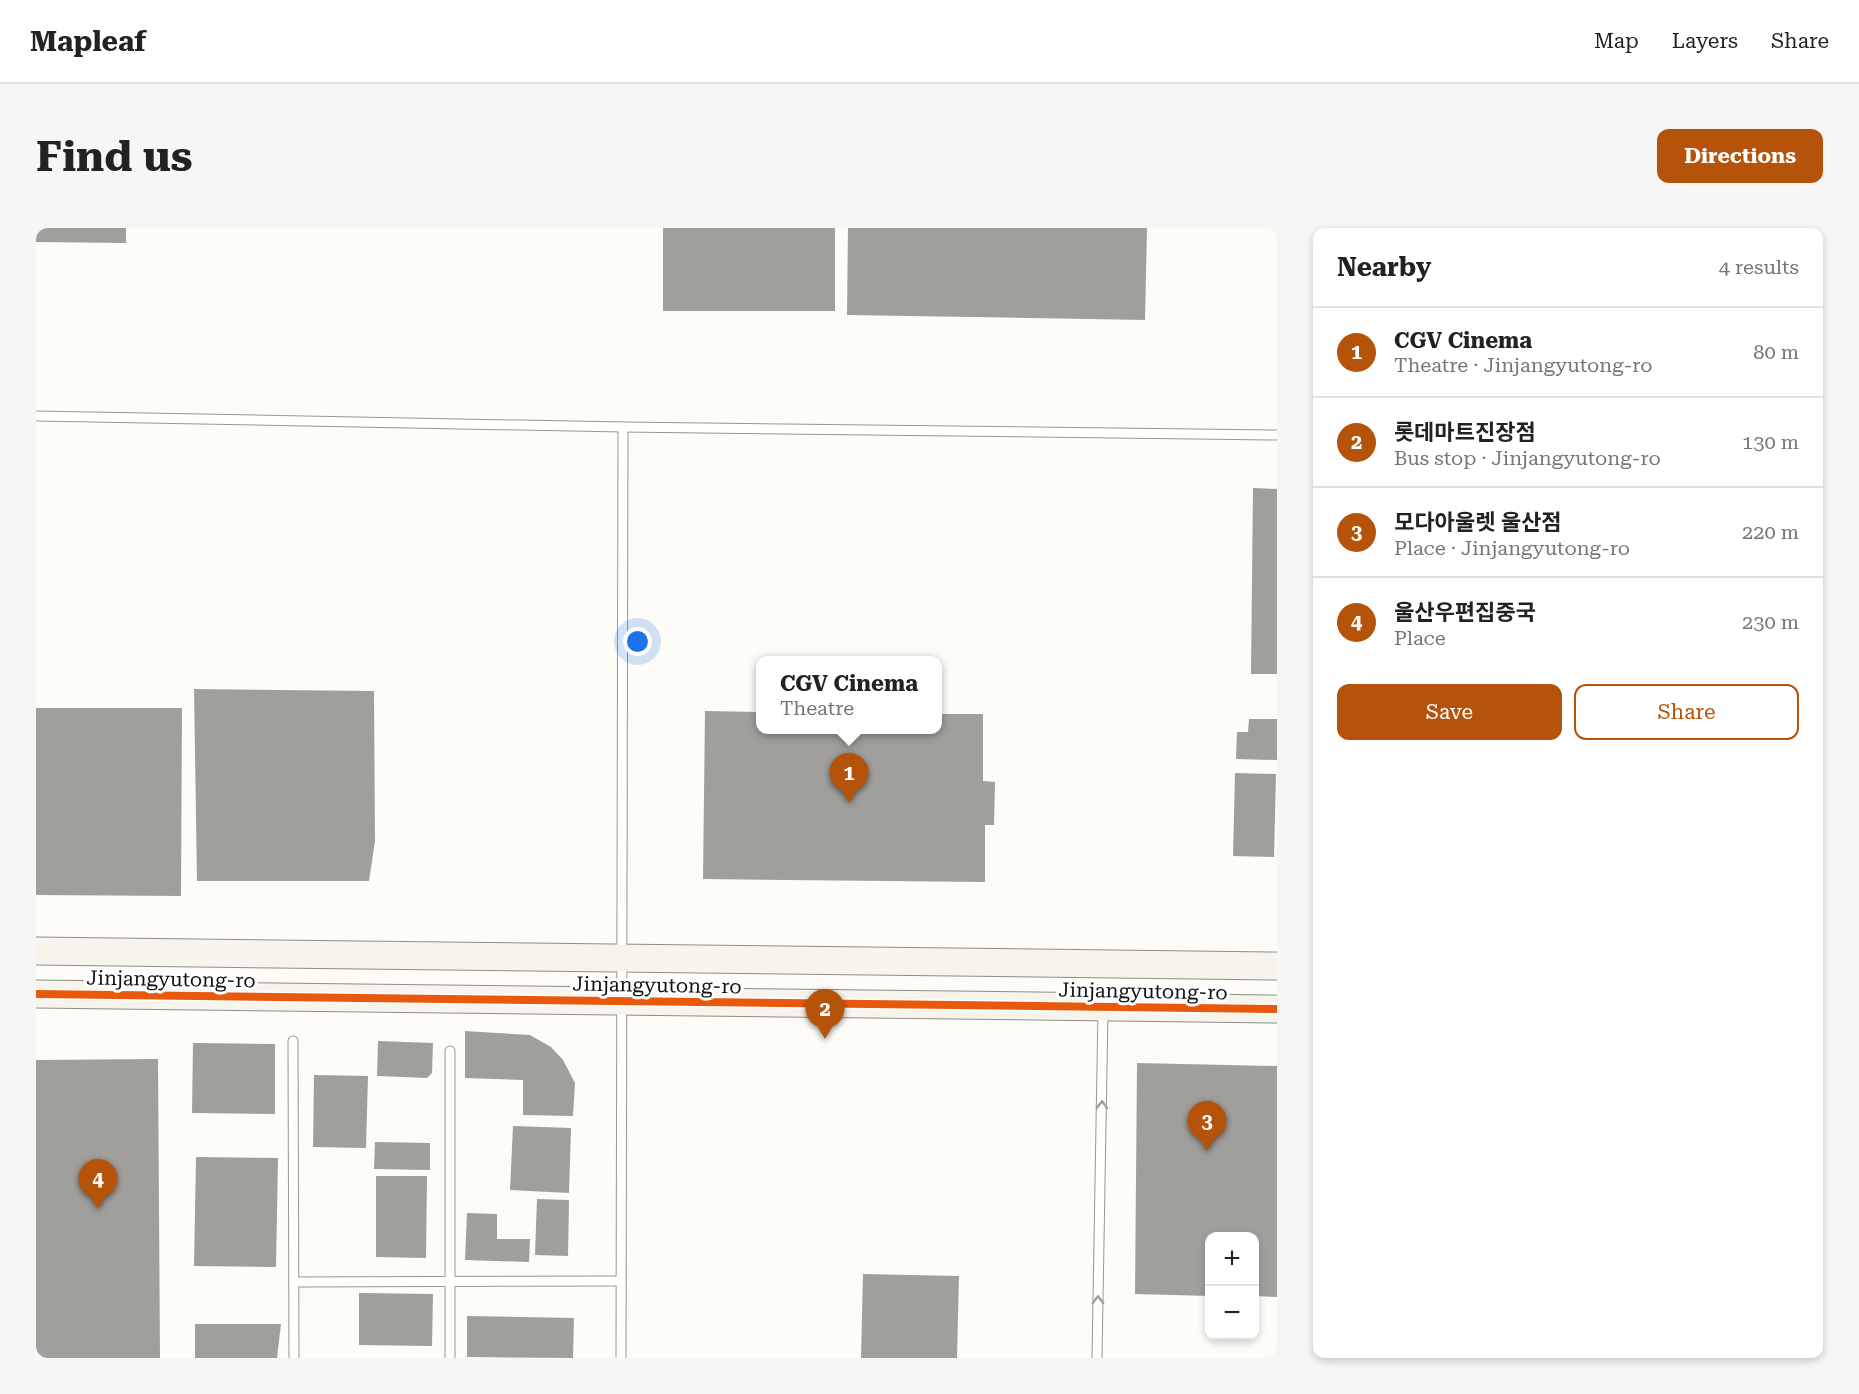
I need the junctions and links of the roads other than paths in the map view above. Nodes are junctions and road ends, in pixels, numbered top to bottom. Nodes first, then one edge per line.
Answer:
1 (36, 416) edge
2 (623, 427) junction
3 (1277, 435) edge
4 (36, 951) edge
5 (622, 958) junction
6 (1277, 966) edge
7 (36, 994) edge
8 (622, 1001) junction
9 (1103, 1007) junction
10 (1277, 1009) edge
11 (293, 1041) dead end
12 (450, 1051) dead end
13 (621, 1281) junction
14 (294, 1282) junction
15 (450, 1282) junction
16 (294, 1358) edge
17 (450, 1358) edge
18 (621, 1358) edge
19 (1097, 1358) edge

1 - 2 lane
2 - 3 lane
2 - 5 lane
4 - 5 street, Jinjangyutong-ro
5 - 6 street, Jinjangyutong-ro
5 - 8 lane
7 - 8 street, Jinjangyutong-ro
8 - 9 street, Jinjangyutong-ro
8 - 13 lane
9 - 10 street, Jinjangyutong-ro
19 -> 9 lane
11 - 14 lane
12 - 15 lane
13 - 15 lane
13 - 18 lane
14 - 15 lane
14 - 16 lane
15 - 17 lane

